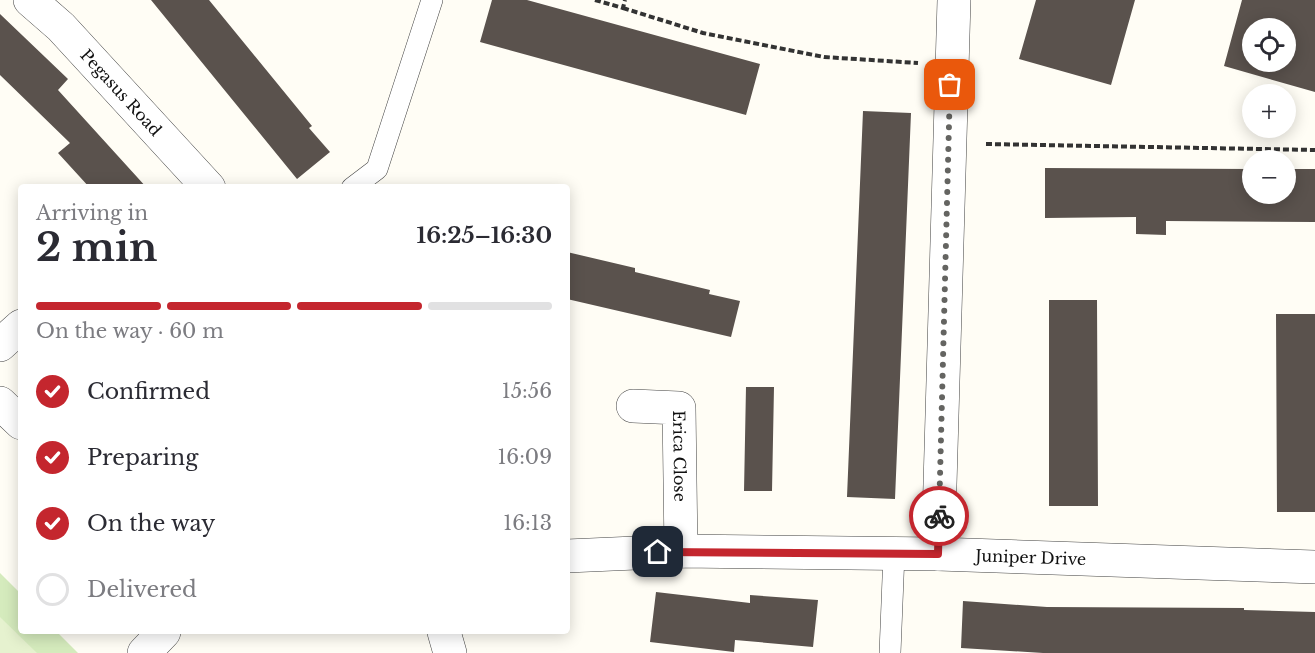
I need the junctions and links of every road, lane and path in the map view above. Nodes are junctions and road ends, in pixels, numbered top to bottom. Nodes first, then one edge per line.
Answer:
1 (30, 0) edge
2 (432, 0) edge
3 (595, 0) edge
4 (625, 0) edge
5 (954, 0) edge
6 (622, 8) junction
7 (950, 66) junction
8 (949, 143) junction
9 (1315, 150) edge
10 (194, 182) edge
11 (357, 184) edge
12 (18, 329) edge
13 (0, 345) edge
14 (0, 403) edge
15 (633, 406) dead end
16 (18, 420) edge
17 (681, 551) junction
18 (894, 554) junction
19 (938, 554) junction
20 (570, 556) edge
21 (1315, 567) edge
22 (445, 634) edge
23 (450, 653) edge
24 (890, 653) edge

1 - 10 street, Pegasus Road
2 - 11 lane
3 - 6 path
4 - 6 path
5 - 7 street
6 - 7 path
7 - 8 street
8 - 9 path
8 - 19 street
12 - 13 street
14 - 16 street
15 - 17 street, Erica Close
17 - 18 street, Juniper Drive
17 - 20 street, Juniper Drive
18 - 19 street, Juniper Drive
18 - 24 lane
19 - 21 street, Juniper Drive
22 - 23 street

